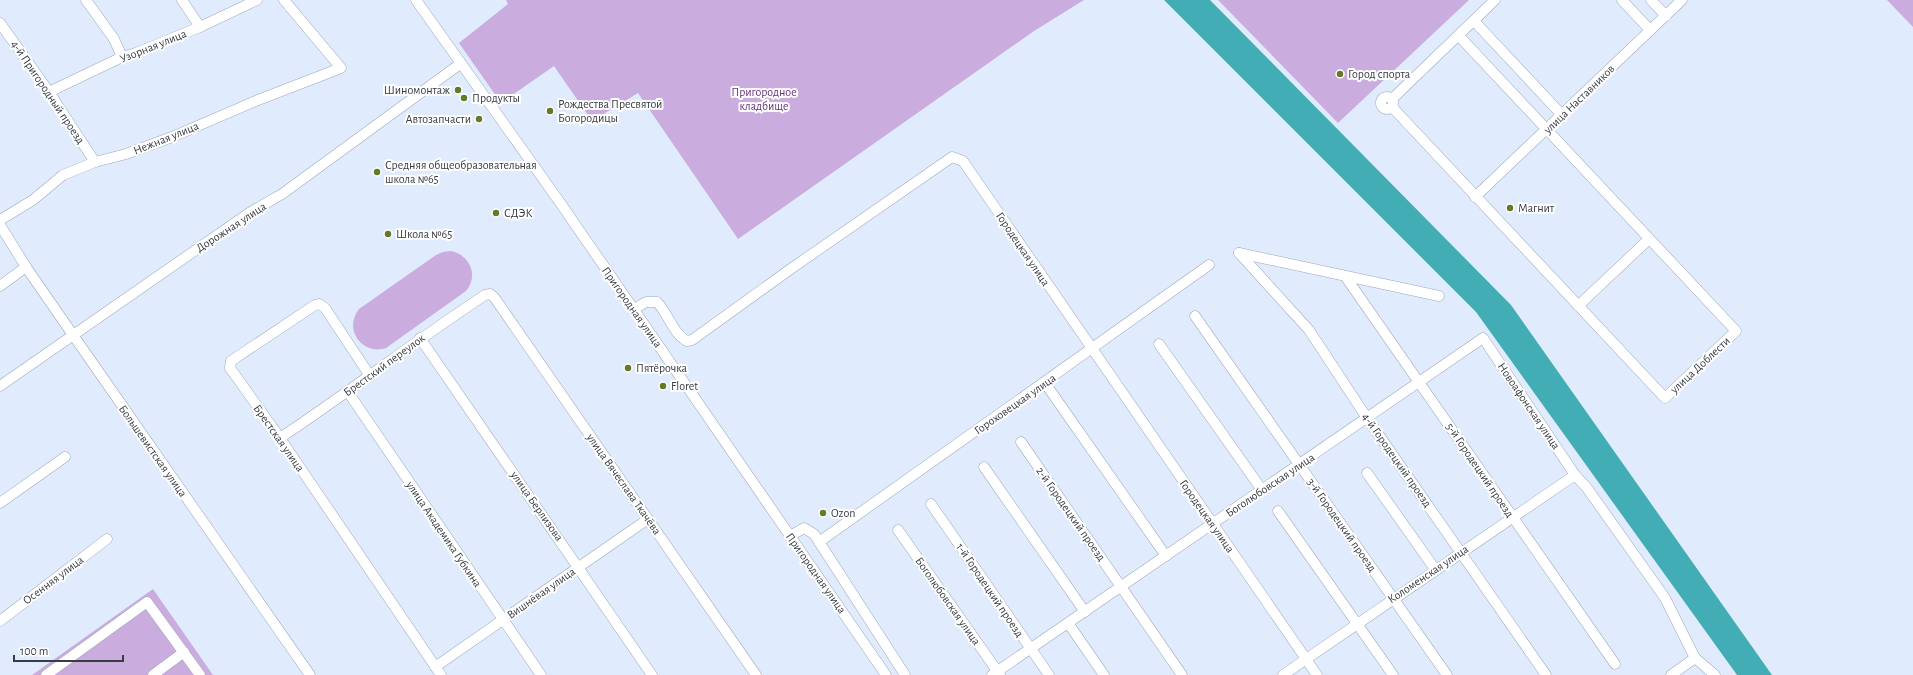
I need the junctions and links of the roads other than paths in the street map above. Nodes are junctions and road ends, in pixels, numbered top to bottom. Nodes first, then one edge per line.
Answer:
1 (86, 0) edge
2 (182, 0) edge
3 (257, 0) edge
4 (284, 0) edge
5 (416, 0) edge
6 (1496, 0) edge
7 (1622, 0) edge
8 (1651, 0) edge
9 (1682, 0) edge
10 (1666, 16) junction
11 (1474, 21) junction
12 (0, 23) edge
13 (200, 27) junction
14 (1650, 30) junction
15 (1459, 36) junction
16 (122, 57) junction
17 (460, 64) junction
18 (49, 92) junction
19 (1562, 115) junction
20 (1547, 130) junction
21 (95, 162) junction
22 (1475, 197) junction
23 (0, 220) edge
24 (0, 225) edge
25 (1649, 239) junction
26 (1209, 265) dead end
27 (26, 267) junction
28 (1345, 276) junction
29 (0, 286) edge
30 (490, 294) joint
31 (1439, 296) dead end
32 (1578, 306) junction
33 (634, 309) junction
34 (1195, 316) dead end
35 (73, 335) junction
36 (420, 338) junction
37 (1483, 338) joint
38 (1159, 344) dead end
39 (1092, 350) junction
40 (370, 376) junction
41 (1420, 382) junction
42 (1045, 383) junction
43 (0, 386) edge
44 (348, 392) junction
45 (1367, 418) junction
46 (280, 438) junction
47 (1021, 442) dead end
48 (65, 457) dead end
49 (1300, 464) junction
50 (984, 467) dead end
51 (1367, 472) dead end
52 (1575, 475) junction
53 (1262, 490) junction
54 (0, 503) edge
55 (931, 504) dead end
56 (1278, 511) dead end
57 (1512, 518) junction
58 (648, 519) junction
59 (1213, 524) junction
60 (898, 530) dead end
61 (790, 536) junction
62 (107, 539) dead end
63 (819, 542) junction
64 (1461, 552) junction
65 (1166, 556) junction
66 (579, 566) junction
67 (1435, 569) junction
68 (1122, 586) junction
69 (1393, 598) junction
70 (1085, 612) junction
71 (503, 620) junction
72 (0, 621) edge
73 (1068, 623) junction
74 (1357, 623) junction
75 (1031, 649) junction
76 (184, 652) junction
77 (1695, 658) junction
78 (1306, 659) junction
79 (1615, 664) dead end
80 (438, 671) edge
81 (997, 674) edge
82 (46, 675) edge
83 (152, 675) edge
84 (200, 675) edge
85 (310, 675) edge
86 (541, 675) edge
87 (652, 675) edge
88 (756, 675) edge
89 (886, 675) edge
90 (905, 675) edge
91 (1049, 675) edge
92 (1104, 675) edge
93 (1182, 675) edge
94 (1283, 675) edge
95 (1317, 675) edge
96 (1393, 675) edge
97 (1447, 675) edge
98 (1546, 675) edge
99 (1671, 675) edge
100 (1715, 675) edge

1 - 16 street
2 - 13 street
3 - 13 street, Узорная улица
4 - 21 street, Нежная улица
5 - 17 street, Пригородная улица
6 - 11 street
7 - 14 street
8 - 10 street
9 - 10 street, улица Наставников
10 - 14 street, улица Наставников
11 - 15 street
11 - 19 street
12 - 18 street, 4-й Пригородный проезд
13 - 16 street, Узорная улица
14 - 19 street, улица Наставников
15 - 20 street
15 - 22 street
16 - 18 street, Узорная улица
17 - 33 street, Пригородная улица
17 - 35 street, Дорожная улица
18 - 21 street, 4-й Пригородный проезд
19 - 20 street, улица Наставников
20 - 22 street, улица Наставников
20 - 25 street
21 - 23 street, Нежная улица
22 - 32 street
24 - 27 street, Большевистская улица
25 - 32 street
25 - 32 street, улица Доблести
26 - 39 street, Гороховецкая улица
27 - 29 street
27 - 35 street, Большевистская улица
28 - 31 street
28 - 41 street, 5-й Городецкий проезд
28 - 45 street, 4-й Городецкий проезд
30 - 36 street, Брестский переулок
30 - 58 street, улица Вячеслава Ткачёва
33 - 39 street, Городецкая улица
33 - 61 street, Пригородная улица
34 - 49 street, 3-й Городецкий проезд
35 - 43 street, Дорожная улица
35 - 85 street, Большевистская улица
36 - 40 street, Брестский переулок
36 - 66 street, улица Берлизова
37 - 41 street, Боголюбовская улица
37 - 52 street, Новоафонская улица
38 - 53 street
39 - 42 street, Гороховецкая улица
39 - 59 street, Городецкая улица
40 - 44 street, Брестский переулок
40 - 46 street, Брестская улица
41 - 45 street, Боголюбовская улица
41 - 57 street, 5-й Городецкий проезд
42 - 63 street, Гороховецкая улица
42 - 65 street
44 - 46 street, Брестский переулок
44 - 71 street, улица Академика Губкина
45 - 49 street, Боголюбовская улица
45 - 64 street, 4-й Городецкий проезд
46 - 80 street, Брестская улица
47 - 68 street, 2-й Городецкий проезд
48 - 54 street
49 - 53 street, Боголюбовская улица
49 - 69 street, 3-й Городецкий проезд
50 - 70 street
51 - 67 street
52 - 57 street, Коломенская улица
52 - 77 street, Новоафонская улица
53 - 59 street, Боголюбовская улица
55 - 75 street, 1-й Городецкий проезд
56 - 74 street
57 - 64 street, Коломенская улица
57 - 79 street, 5-й Городецкий проезд
58 - 66 street, Вишнёвая улица
58 - 88 street, улица Вячеслава Ткачёва
59 - 65 street, Боголюбовская улица
59 - 78 street, Городецкая улица
60 - 81 street, Боголюбовская улица
61 - 63 street
61 - 89 street, Пригородная улица
62 - 72 street, Осенняя улица
63 - 90 street
64 - 67 street, Коломенская улица
64 - 98 street, 4-й Городецкий проезд
65 - 68 street, Боголюбовская улица
66 - 71 street, Вишнёвая улица
66 - 87 street, улица Берлизова
67 - 69 street, Коломенская улица
68 - 70 street, Боголюбовская улица
68 - 93 street, 2-й Городецкий проезд
69 - 74 street, Коломенская улица
69 - 97 street, 3-й Городецкий проезд
70 - 73 street, Боголюбовская улица
71 - 80 street, Вишнёвая улица
71 - 86 street, улица Академика Губкина
73 - 75 street, Боголюбовская улица
73 - 92 street
74 - 78 street, Коломенская улица
74 - 96 street
75 - 81 street, Боголюбовская улица
75 - 91 street, 1-й Городецкий проезд
76 - 82 street
76 - 83 street
76 - 84 street
77 - 99 street
77 - 100 street
78 - 94 street, Коломенская улица
78 - 95 street, Городецкая улица

